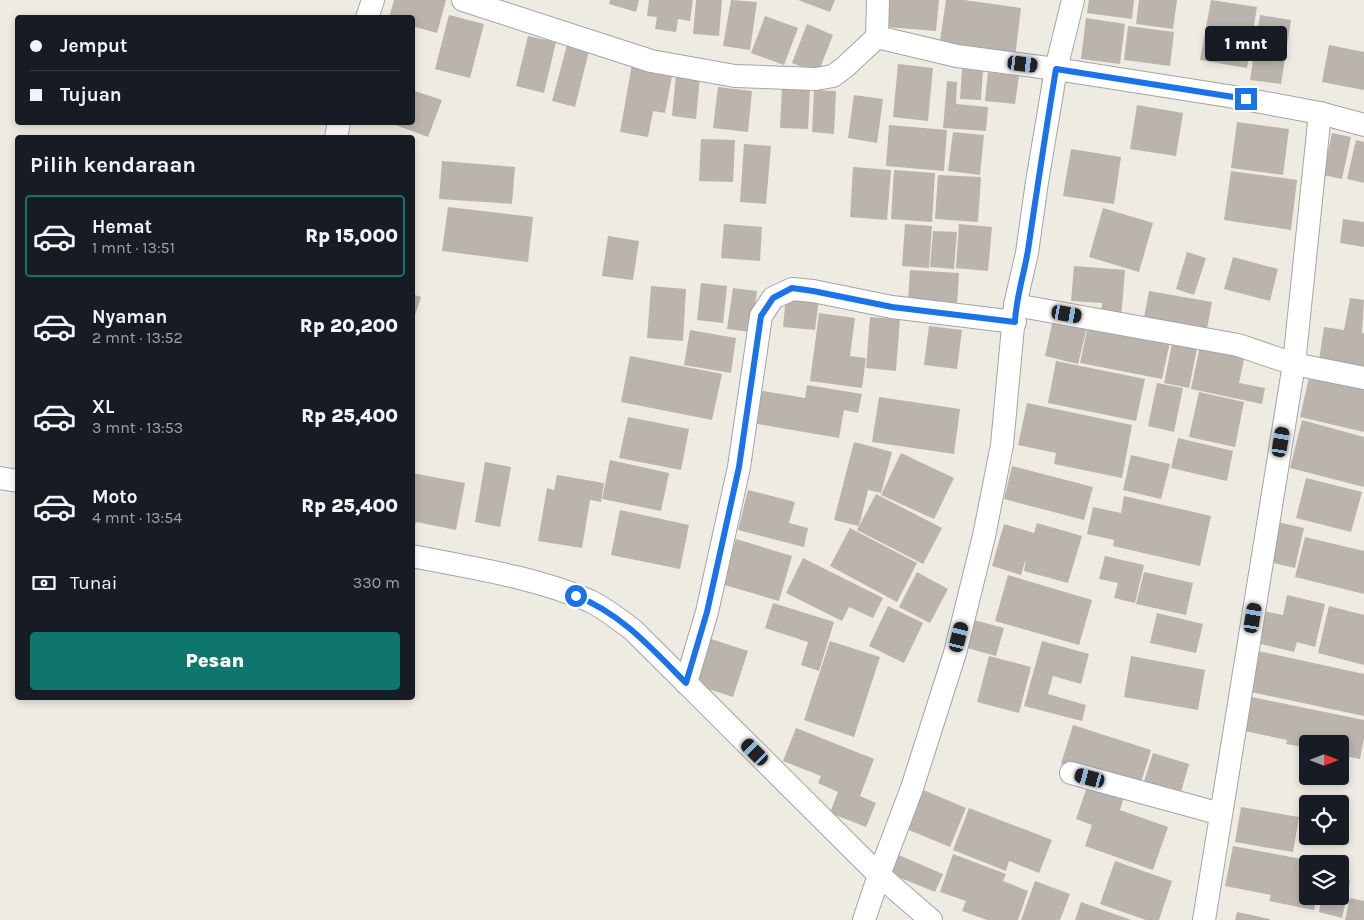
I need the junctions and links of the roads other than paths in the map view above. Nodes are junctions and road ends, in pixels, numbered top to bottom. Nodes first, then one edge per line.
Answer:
1 (373, 0) edge
2 (463, 0) edge
3 (878, 0) edge
4 (1073, 0) edge
5 (368, 15) edge
6 (877, 37) junction
7 (1056, 69) junction
8 (1320, 113) junction
9 (1364, 125) edge
10 (1015, 313) junction
11 (1294, 364) junction
12 (1364, 378) edge
13 (0, 478) edge
14 (15, 480) edge
15 (415, 557) edge
16 (686, 683) junction
17 (1071, 773) dead end
18 (1221, 814) junction
19 (879, 874) junction
20 (864, 920) edge
21 (931, 920) edge
22 (1204, 920) edge

1 - 5 street
2 - 6 street
3 - 6 street
4 - 7 street
6 - 7 street
7 - 8 street
7 - 10 street
8 - 9 street
8 - 11 street
10 - 11 street
10 - 16 street
10 - 19 street
11 - 12 street
11 - 18 street
13 - 14 street
15 - 16 street
16 - 19 street
17 - 18 street
18 - 22 street
19 - 20 street
19 - 21 street

